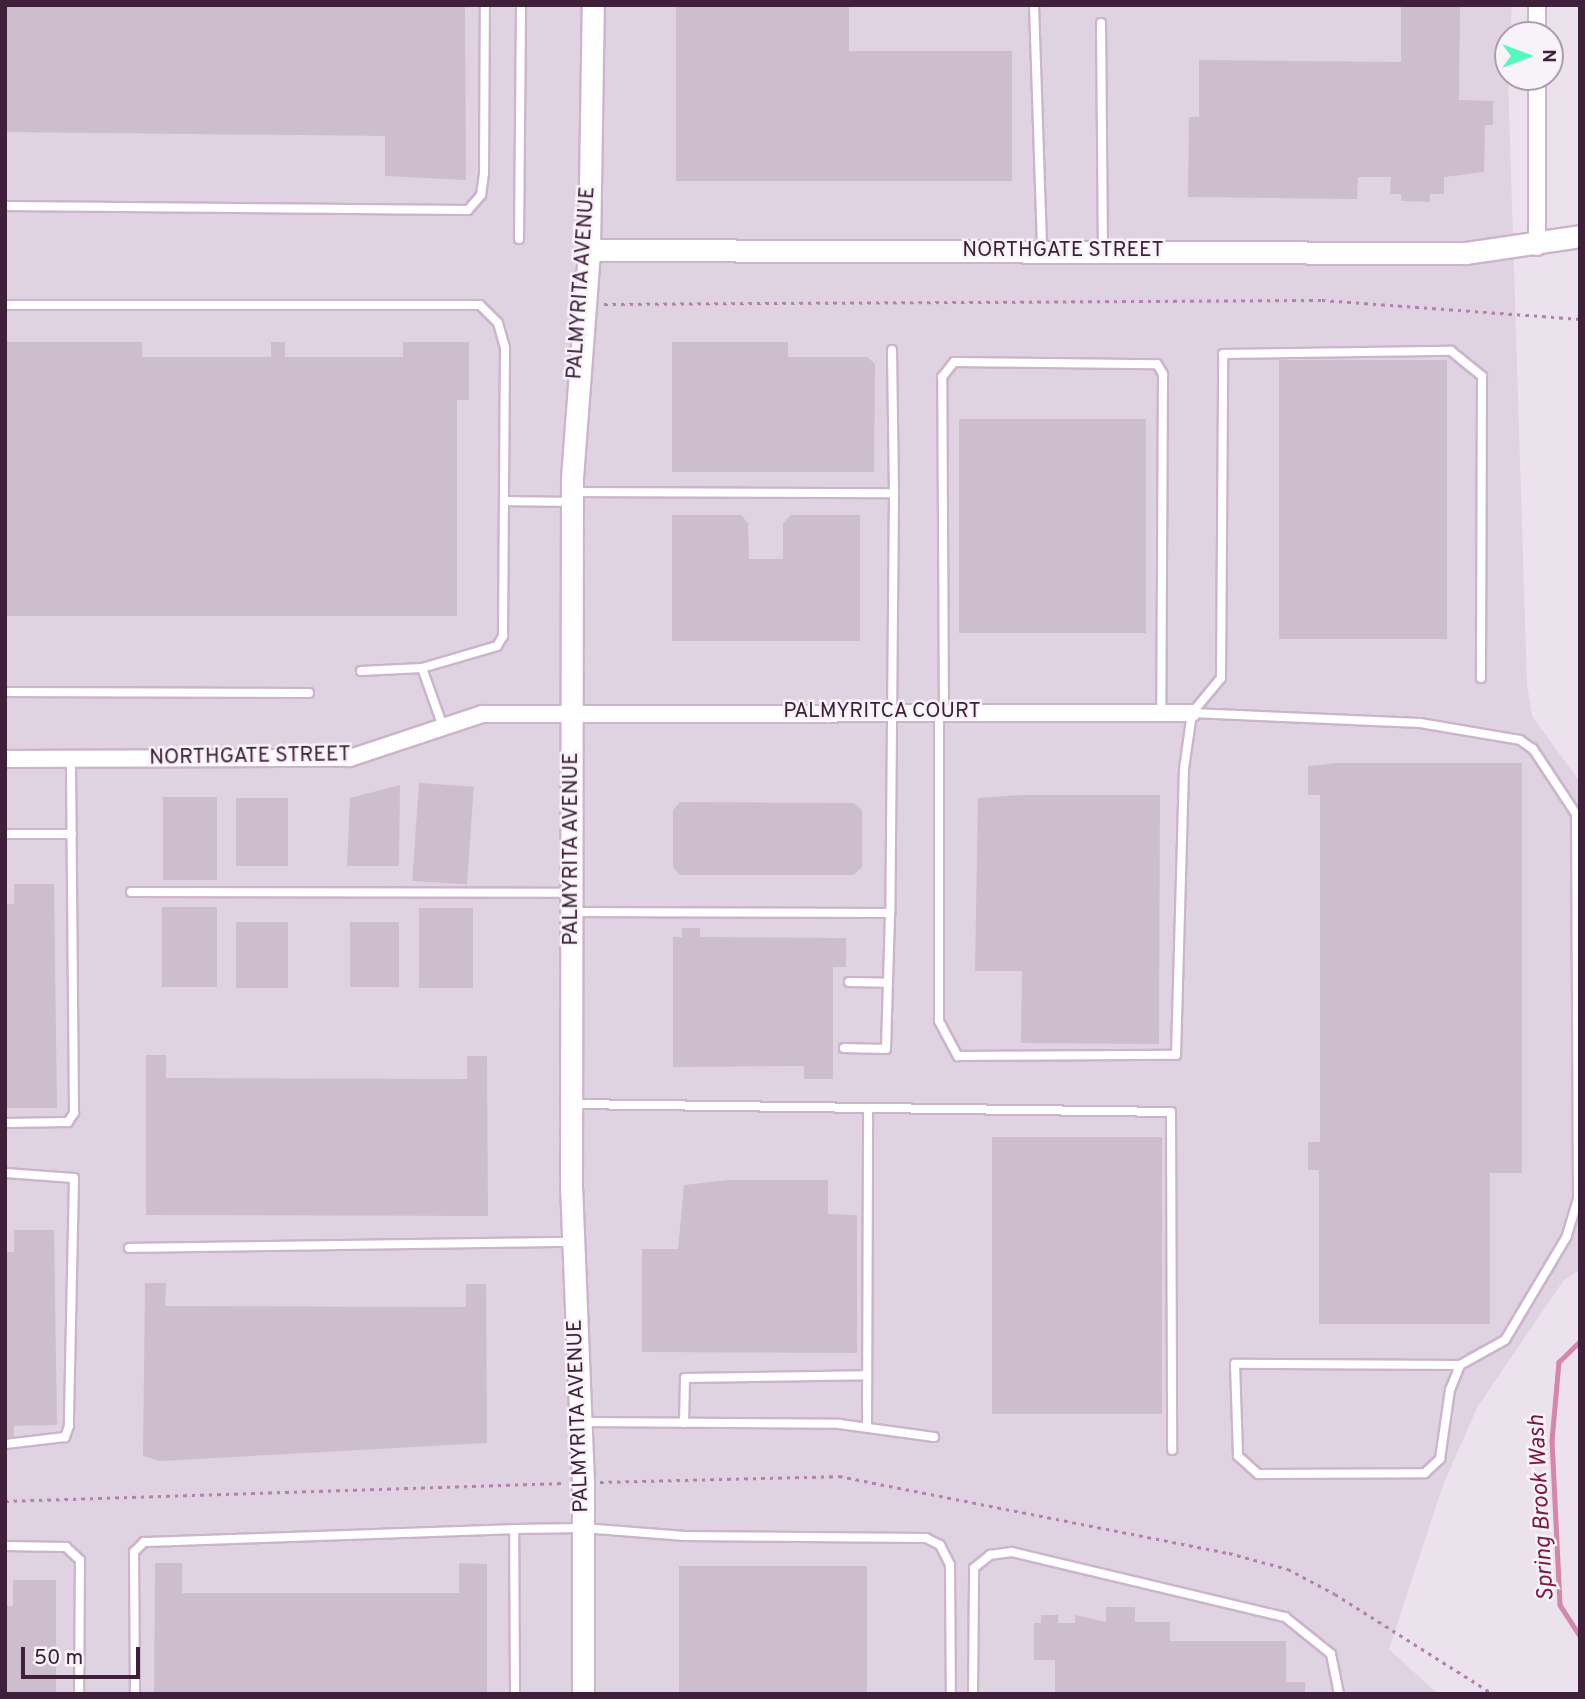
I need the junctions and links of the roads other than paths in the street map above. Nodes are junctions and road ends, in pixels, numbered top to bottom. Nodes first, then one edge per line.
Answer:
1 (485, 5) edge
2 (521, 5) edge
3 (593, 5) edge
4 (1034, 5) edge
5 (1101, 23) dead end
6 (1537, 91) edge
7 (5, 206) edge
8 (1580, 236) edge
9 (519, 239) dead end
10 (1537, 247) junction
11 (589, 250) junction
12 (1042, 250) junction
13 (1103, 251) junction
14 (5, 305) edge
15 (892, 350) dead end
16 (894, 492) junction
17 (572, 497) junction
18 (504, 501) junction
19 (422, 668) junction
20 (361, 671) dead end
21 (1481, 678) dead end
22 (5, 692) edge
23 (309, 693) dead end
24 (572, 712) junction
25 (892, 712) junction
26 (941, 712) junction
27 (1161, 713) junction
28 (1192, 713) junction
29 (442, 724) junction
30 (5, 759) edge
31 (71, 759) junction
32 (5, 834) edge
33 (72, 834) junction
34 (131, 892) dead end
35 (571, 902) junction
36 (890, 913) junction
37 (849, 982) dead end
38 (888, 983) junction
39 (844, 1048) dead end
40 (571, 1104) junction
41 (868, 1108) junction
42 (5, 1123) edge
43 (5, 1173) edge
44 (573, 1242) junction
45 (129, 1248) dead end
46 (1460, 1365) junction
47 (867, 1375) junction
48 (580, 1422) junction
49 (684, 1423) junction
50 (867, 1427) junction
51 (934, 1437) dead end
52 (5, 1444) edge
53 (1172, 1450) dead end
54 (583, 1528) junction
55 (514, 1529) junction
56 (5, 1546) edge
57 (79, 1694) edge
58 (135, 1694) edge
59 (515, 1694) edge
60 (583, 1694) edge
61 (951, 1694) edge
62 (973, 1694) edge
63 (1339, 1694) edge

1 - 7 lane
2 - 9 lane
3 - 11 street, PALMYRITA AVENUE
4 - 12 lane
5 - 13 lane
6 - 10 street
8 - 10 street, NORTHGATE STREET
10 - 13 street, NORTHGATE STREET
11 - 12 street, NORTHGATE STREET
11 - 17 street, PALMYRITA AVENUE
12 - 13 street, NORTHGATE STREET
14 - 18 lane
15 - 16 lane
16 - 17 lane
16 - 25 lane
17 - 18 lane
17 - 24 street, PALMYRITA AVENUE
18 - 19 lane
19 - 20 lane
19 - 29 lane
21 - 28 lane
22 - 23 lane
24 - 25 street, PALMYRITCA COURT
24 - 29 street, NORTHGATE STREET
24 - 35 street, PALMYRITA AVENUE
25 - 26 street, PALMYRITCA COURT
25 - 36 lane
26 - 27 street, PALMYRITCA COURT
26 - 27 lane
26 - 28 lane
27 - 28 street, PALMYRITCA COURT
28 - 46 lane
29 - 31 street, NORTHGATE STREET
30 - 31 street, NORTHGATE STREET
31 - 33 lane
32 - 33 lane
33 - 42 lane
34 - 35 lane
35 - 36 lane
35 - 40 street, PALMYRITA AVENUE
36 - 38 lane
37 - 38 lane
38 - 39 lane
40 - 41 lane
40 - 44 street, PALMYRITA AVENUE
41 - 47 lane
41 - 53 lane
43 - 52 lane
44 - 45 lane
44 - 48 street, PALMYRITA AVENUE
46 - 46 lane
47 - 49 lane
47 - 50 lane
48 - 49 lane
48 - 54 street, PALMYRITA AVENUE
49 - 50 lane
50 - 51 lane
54 - 55 lane
54 - 60 street, PALMYRITA AVENUE
54 - 61 lane
55 - 58 lane
55 - 59 lane
56 - 57 lane
62 - 63 lane

